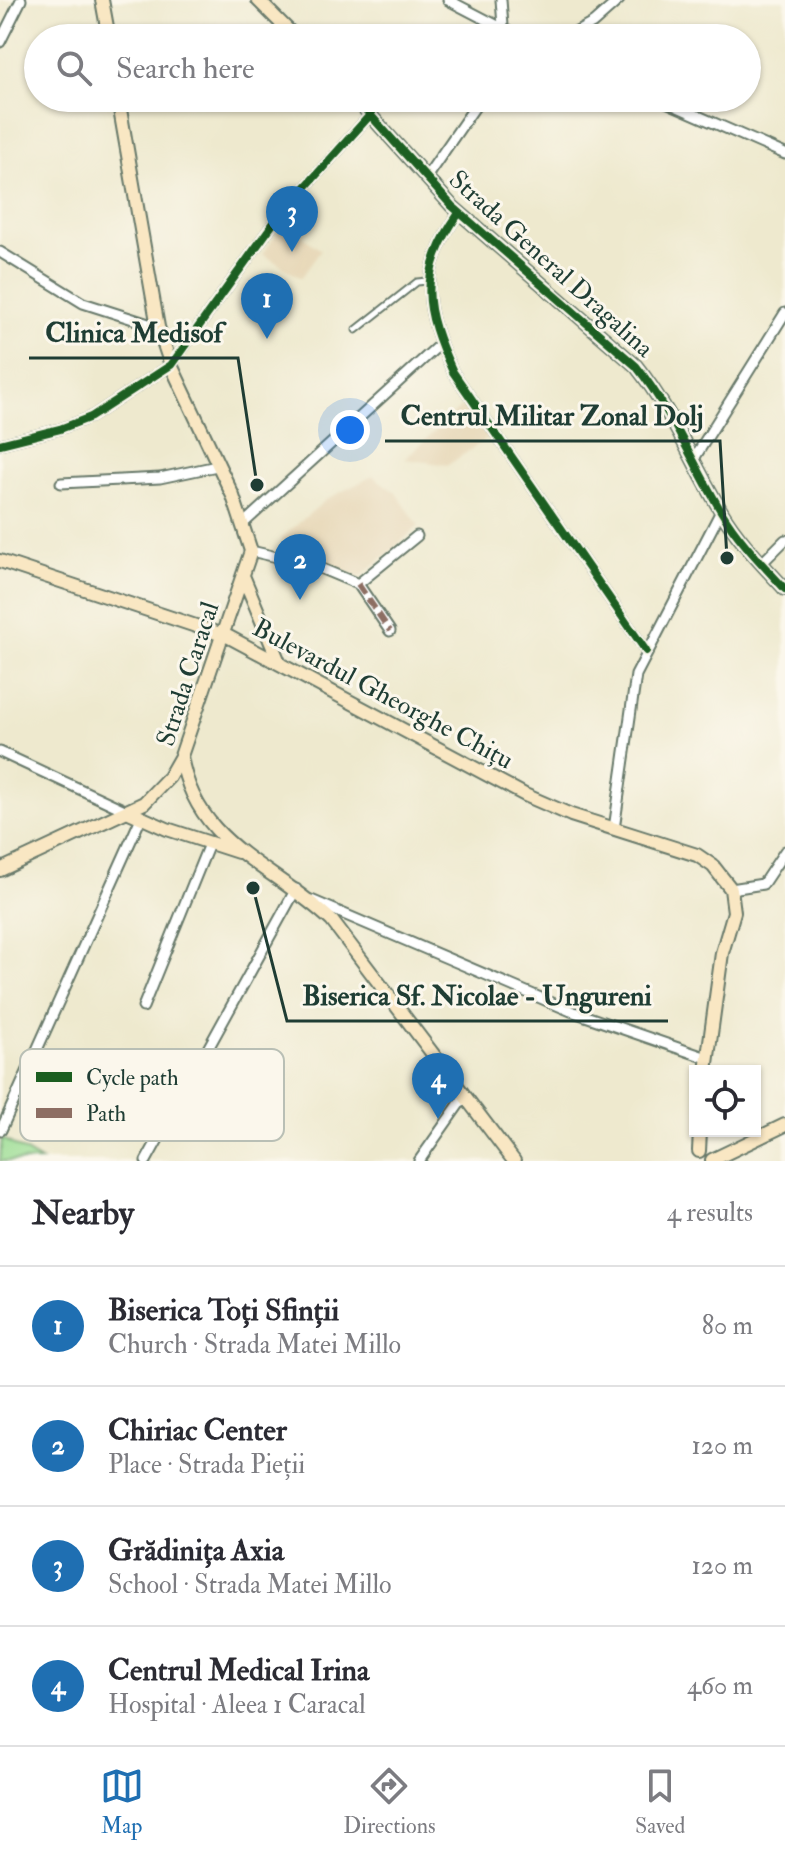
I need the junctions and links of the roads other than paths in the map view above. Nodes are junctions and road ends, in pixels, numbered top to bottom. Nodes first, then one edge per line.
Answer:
1 (21, 0) edge
2 (102, 0) edge
3 (258, 0) edge
4 (448, 0) edge
5 (501, 0) edge
6 (619, 0) edge
7 (106, 24) edge
8 (282, 24) edge
9 (488, 24) edge
10 (503, 24) edge
11 (591, 24) edge
12 (0, 42) edge
13 (120, 112) edge
14 (471, 112) edge
15 (689, 112) edge
16 (371, 114) joint
17 (785, 154) edge
18 (427, 176) junction
19 (459, 213) junction
20 (0, 252) edge
21 (427, 281) junction
22 (785, 313) edge
23 (158, 327) junction
24 (356, 330) dead end
25 (440, 344) junction
26 (171, 365) junction
27 (0, 444) edge
28 (695, 457) junction
29 (217, 466) junction
30 (61, 483) dead end
31 (721, 511) junction
32 (244, 523) junction
33 (417, 536) dead end
34 (785, 540) edge
35 (251, 551) junction
36 (0, 561) edge
37 (762, 563) junction
38 (244, 578) junction
39 (358, 584) junction
40 (785, 589) edge
41 (390, 631) dead end
42 (221, 634) junction
43 (646, 651) junction
44 (279, 662) junction
45 (0, 752) edge
46 (181, 756) junction
47 (135, 815) junction
48 (614, 829) junction
49 (209, 844) junction
50 (785, 851) edge
51 (240, 853) junction
52 (0, 870) edge
53 (296, 889) junction
54 (731, 889) junction
55 (308, 898) junction
56 (143, 1007) dead end
57 (35, 1049) edge
58 (208, 1049) edge
59 (707, 1064) edge
60 (20, 1085) edge
61 (464, 1097) junction
62 (785, 1125) edge
63 (1, 1130) edge
64 (700, 1137) edge
65 (157, 1141) edge
66 (699, 1151) junction
67 (712, 1160) edge
68 (146, 1161) edge
69 (419, 1161) edge
70 (514, 1161) edge
71 (689, 1161) edge

1 - 12 street
2 - 7 main road
3 - 8 main road
4 - 9 street
5 - 10 street
6 - 11 street
13 - 23 main road, Strada Caracal
14 - 18 street
15 - 17 street
16 - 18 main road, Strada General Dragalina
16 - 26 street
18 - 19 main road, Strada General Dragalina
19 - 21 street
19 - 28 main road, Strada General Dragalina
20 - 23 street
21 - 24 lane
21 - 25 street
22 - 28 street
23 - 26 main road, Strada Caracal
25 - 32 street
25 - 43 street
26 - 27 street
26 - 29 main road, Strada Caracal
28 - 31 main road, Strada General Dragalina
29 - 30 street
29 - 32 main road, Strada Caracal
31 - 37 main road, Strada General Dragalina
31 - 43 street
32 - 35 main road, Strada Caracal
33 - 39 street
34 - 37 street
35 - 38 main road, Strada Caracal
35 - 39 street
36 - 42 main road, Bulevardul Gheorghe Chițu
37 - 40 main road, Strada General Dragalina
38 - 42 main road, Strada Caracal
38 - 44 main road
39 - 41 street
42 - 44 main road, Bulevardul Gheorghe Chițu
42 - 46 main road, Strada Caracal
43 - 48 street
44 - 48 main road, Bulevardul Gheorghe Chițu
45 - 47 street
46 - 47 main road
46 - 51 main road, Strada Caracal
47 - 49 main road
47 - 52 main road
47 - 57 street
48 - 54 main road, Bulevardul Gheorghe Chițu
49 - 51 main road
49 - 56 street
50 - 54 street
51 - 53 main road, Strada Caracal
53 - 55 main road, Strada Caracal
53 - 58 street
54 - 59 main road
55 - 59 street
55 - 61 main road, Strada Caracal
60 - 63 street
61 - 69 street
61 - 70 main road, Strada Caracal
62 - 67 main road
64 - 66 main road
65 - 68 street
66 - 67 main road
66 - 71 main road

